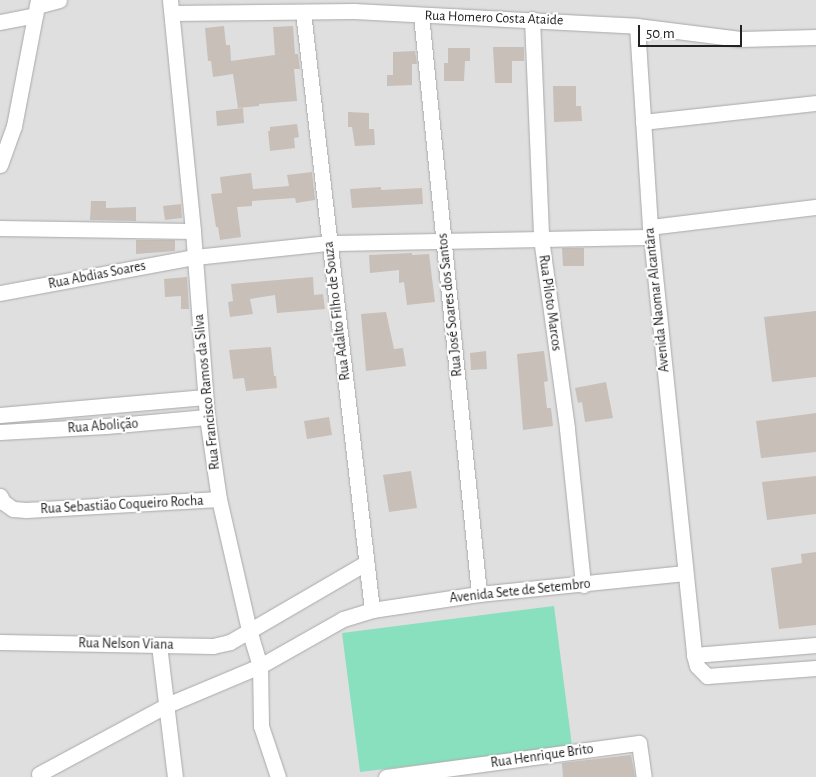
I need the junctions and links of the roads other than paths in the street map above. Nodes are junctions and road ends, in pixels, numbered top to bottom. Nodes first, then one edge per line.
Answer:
1 (59, 0) edge
2 (171, 6) edge
3 (353, 6) edge
4 (37, 7) edge
5 (302, 12) junction
6 (421, 15) junction
7 (532, 19) junction
8 (0, 22) edge
9 (637, 26) junction
10 (816, 37) edge
11 (816, 103) edge
12 (643, 122) junction
13 (0, 165) edge
14 (816, 207) edge
15 (0, 228) edge
16 (193, 231) junction
17 (650, 232) junction
18 (540, 238) junction
19 (444, 240) junction
20 (329, 243) junction
21 (195, 257) junction
22 (0, 293) edge
23 (205, 397) junction
24 (0, 415) edge
25 (207, 417) junction
26 (0, 432) edge
27 (0, 496) edge
28 (219, 499) junction
29 (366, 563) junction
30 (686, 573) junction
31 (583, 585) junction
32 (479, 594) junction
33 (372, 610) junction
34 (249, 630) junction
35 (0, 642) edge
36 (159, 645) junction
37 (816, 645) edge
38 (694, 655) junction
39 (260, 666) junction
40 (816, 668) edge
41 (167, 705) junction
42 (39, 774) dead end
43 (175, 777) edge
44 (278, 777) edge
45 (386, 777) edge
46 (644, 777) edge

1 - 4 street
2 - 5 street, Rua Homero Costa Ataide
2 - 16 street, Rua Francisco Ramos da Silva
3 - 5 street, Rua Homero Costa Ataide
3 - 6 street, Rua Homero Costa Ataide
4 - 8 street
4 - 13 street
5 - 20 street, Rua Adalto Filho de Souza
6 - 7 street, Rua Homero Costa Ataide
6 - 19 street, Rua José Soares dos Santos
7 - 9 street, Rua Homero Costa Ataide
7 - 18 street, Rua Piloto Marcos
9 - 10 street, Rua Homero Costa Ataide
9 - 12 street, Avenida Naomar Alcantâra
11 - 12 street
12 - 17 street, Avenida Naomar Alcantâra
14 - 17 street, Rua Abdias Soares
15 - 16 street
16 - 21 street, Rua Francisco Ramos da Silva
17 - 18 street, Rua Abdias Soares
17 - 30 street, Avenida Naomar Alcantâra
18 - 19 street, Rua Abdias Soares
18 - 31 street, Rua Piloto Marcos
19 - 20 street, Rua Abdias Soares
19 - 32 street, Rua José Soares dos Santos
20 - 21 street, Rua Abdias Soares
20 - 29 street, Rua Adalto Filho de Souza
21 - 22 street, Rua Abdias Soares
21 - 23 street, Rua Francisco Ramos da Silva
23 - 24 street, Rua Abolição
23 - 25 street, Rua Francisco Ramos da Silva
25 - 26 street, Rua Abolição
25 - 28 street, Rua Francisco Ramos da Silva
27 - 28 street, Rua Sebastião Coqueiro Rocha
28 - 34 street, Rua Francisco Ramos da Silva
29 - 33 street, Rua Adalto Filho de Souza
29 - 34 street, Rua Nelson Viana
30 - 31 street, Avenida Sete de Setembro
30 - 38 street
31 - 32 street, Avenida Sete de Setembro
32 - 33 street, Avenida Sete de Setembro
33 - 39 street, Avenida Sete de Setembro
34 - 36 street, Rua Nelson Viana
34 - 39 street, Rua Francisco Ramos da Silva
35 - 36 street, Rua Nelson Viana
36 - 41 street
37 - 38 street
38 - 40 street
39 - 41 street, Avenida Sete de Setembro
39 - 44 street, Rua Francisco Ramos da Silva
41 - 42 street, Avenida Sete de Setembro
41 - 43 street
45 - 46 street, Rua Henrique Brito

